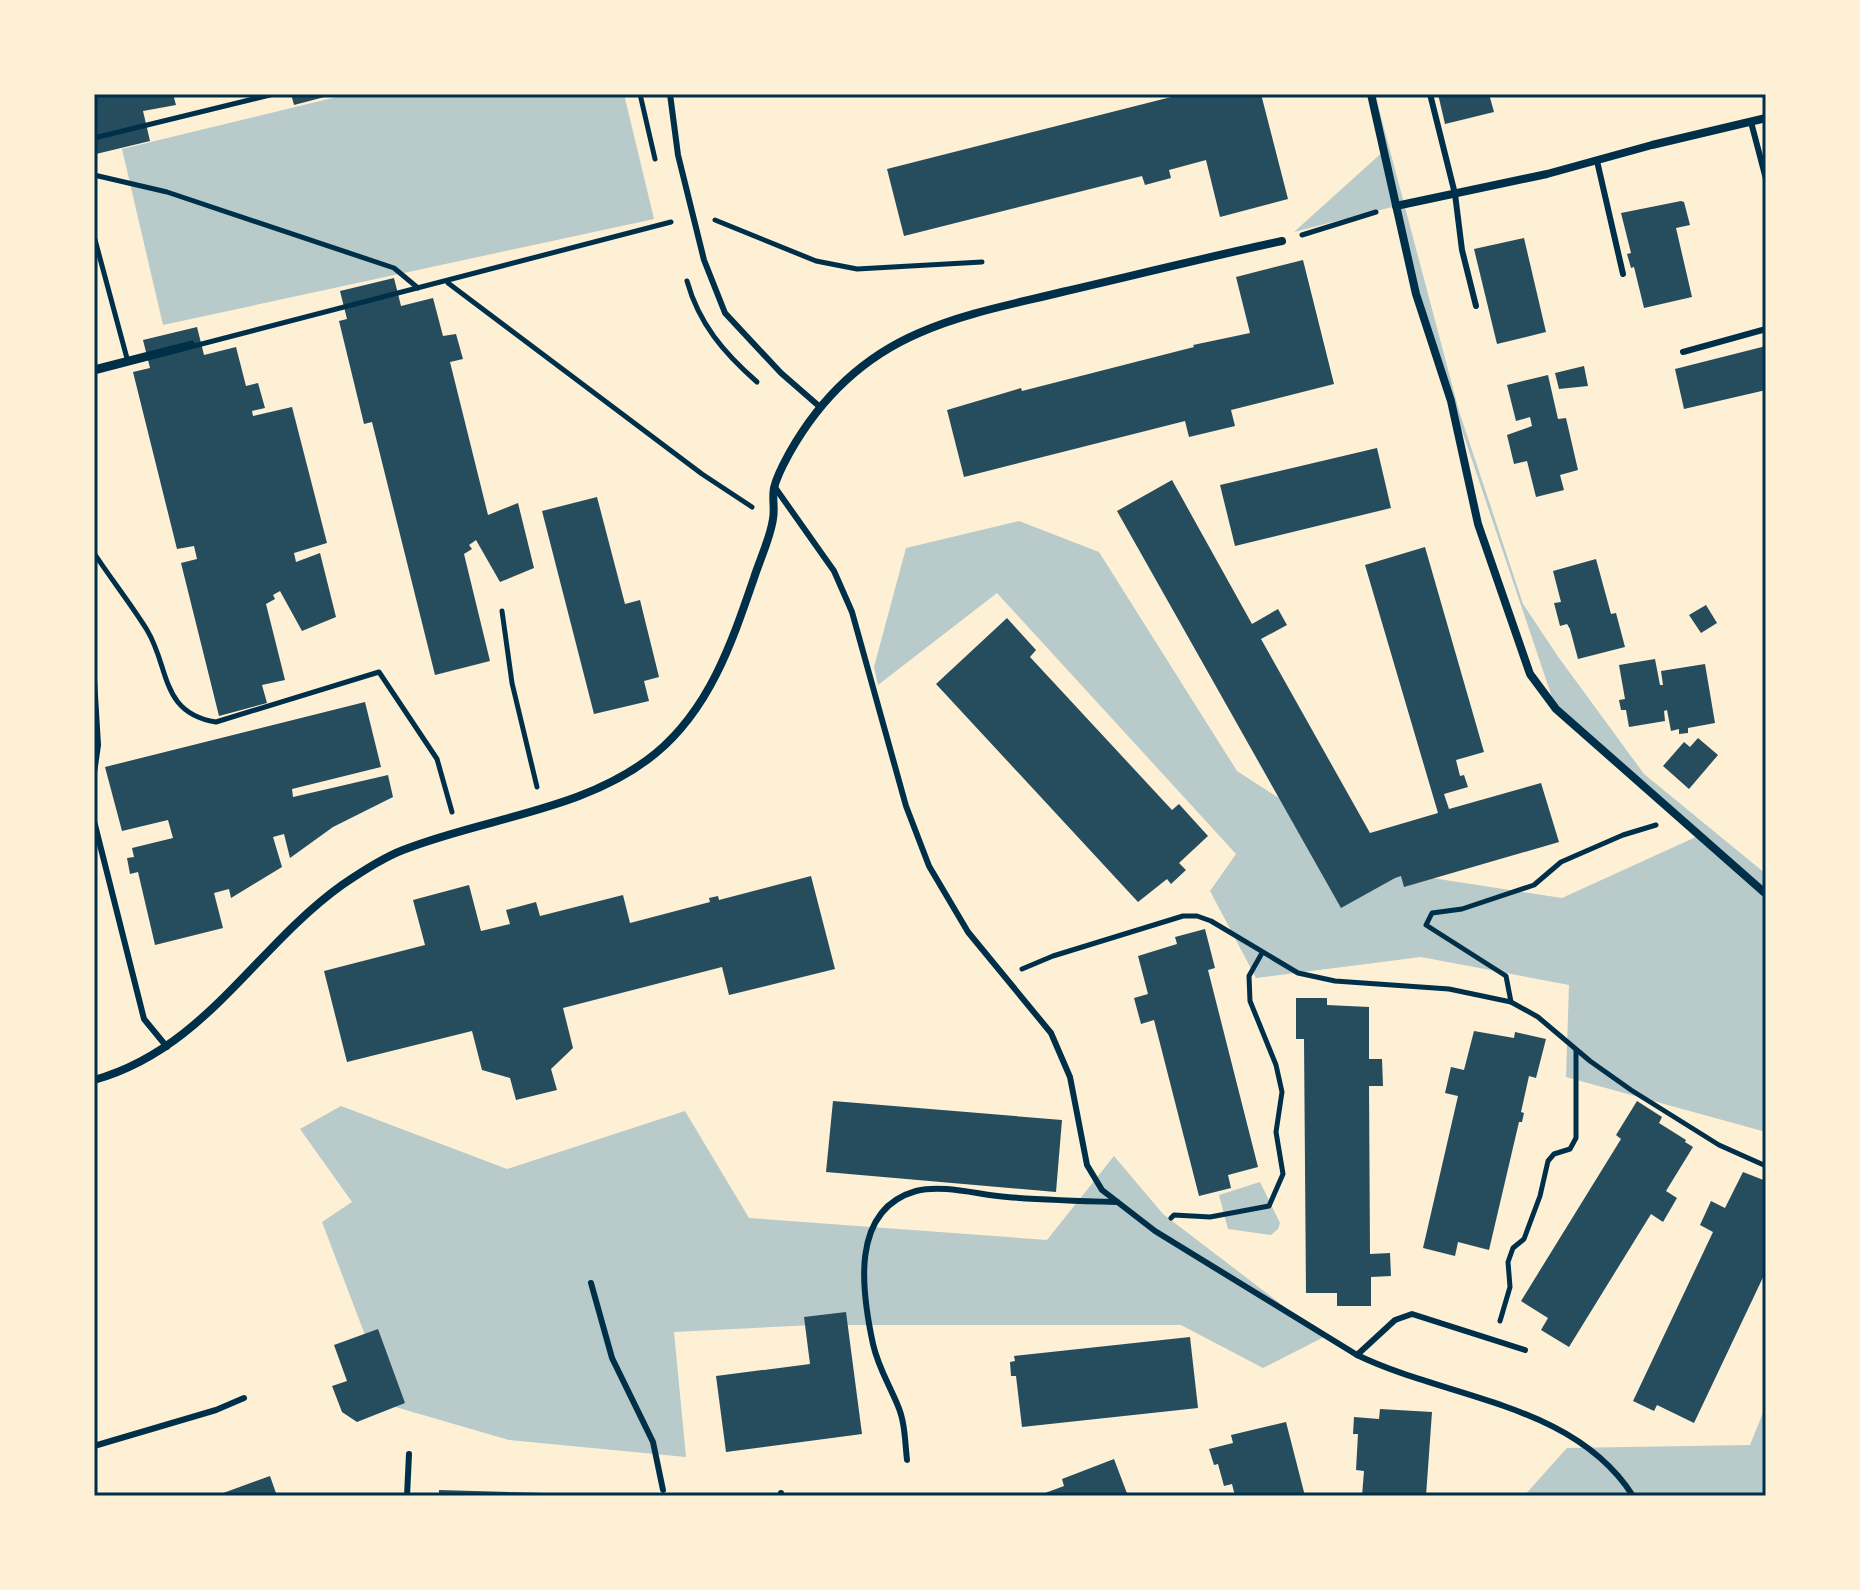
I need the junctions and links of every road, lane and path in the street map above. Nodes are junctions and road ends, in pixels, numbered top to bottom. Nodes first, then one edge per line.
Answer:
1 (274, 94) edge
2 (670, 94) edge
3 (1371, 94) edge
4 (1430, 94) edge
5 (1766, 118) edge
6 (1751, 122) junction
7 (94, 138) edge
8 (1597, 161) junction
9 (94, 175) edge
10 (1766, 179) edge
11 (1455, 194) junction
12 (1396, 206) junction
13 (692, 211) junction
14 (671, 222) dead end
15 (94, 236) edge
16 (1282, 241) joint
17 (982, 262) dead end
18 (1623, 274) dead end
19 (448, 282) junction
20 (410, 288) dead end
21 (418, 288) junction
22 (1476, 306) dead end
23 (1766, 329) edge
24 (1683, 352) dead end
25 (128, 363) junction
26 (94, 370) edge
27 (820, 407) junction
28 (774, 486) junction
29 (773, 521) junction
30 (94, 553) edge
31 (502, 611) dead end
32 (94, 679) edge
33 (94, 773) edge
34 (542, 808) junction
35 (1680, 818) junction
36 (94, 821) edge
37 (458, 834) junction
38 (1766, 894) edge
39 (1262, 953) junction
40 (1007, 977) junction
41 (1511, 1002) junction
42 (167, 1047) junction
43 (1576, 1050) junction
44 (94, 1080) edge
45 (1766, 1166) edge
46 (1117, 1202) junction
47 (1155, 1231) junction
48 (591, 1283) dead end
49 (1494, 1341) junction
50 (1525, 1350) dead end
51 (1357, 1355) junction
52 (244, 1398) dead end
53 (94, 1446) edge
54 (409, 1454) dead end
55 (907, 1460) dead end
56 (663, 1490) dead end
57 (407, 1496) edge
58 (1633, 1496) edge

1 - 7 path
2 - 13 lane
3 - 12 street
4 - 11 lane
5 - 6 street
6 - 8 street
6 - 10 lane
8 - 11 street
8 - 18 lane
9 - 21 path
11 - 12 street
11 - 22 lane
12 - 16 path
12 - 35 street
13 - 17 path
13 - 27 lane
14 - 19 path
15 - 25 path
16 - 27 street
19 - 21 path
19 - 29 path
20 - 26 path
21 - 25 path
23 - 24 lane
25 - 26 path
27 - 28 street
28 - 29 street
28 - 40 lane
29 - 34 street
30 - 37 path
31 - 34 path
32 - 33 lane
34 - 37 street
35 - 38 street
35 - 41 path
36 - 42 lane
37 - 42 street
39 - 40 path
39 - 41 path
39 - 47 path
40 - 46 lane
41 - 43 path
42 - 44 street
43 - 45 path
43 - 49 path
46 - 47 lane
46 - 55 lane
47 - 51 lane
48 - 56 lane
49 - 50 lane
49 - 51 lane
51 - 58 lane
52 - 53 lane
54 - 57 lane

